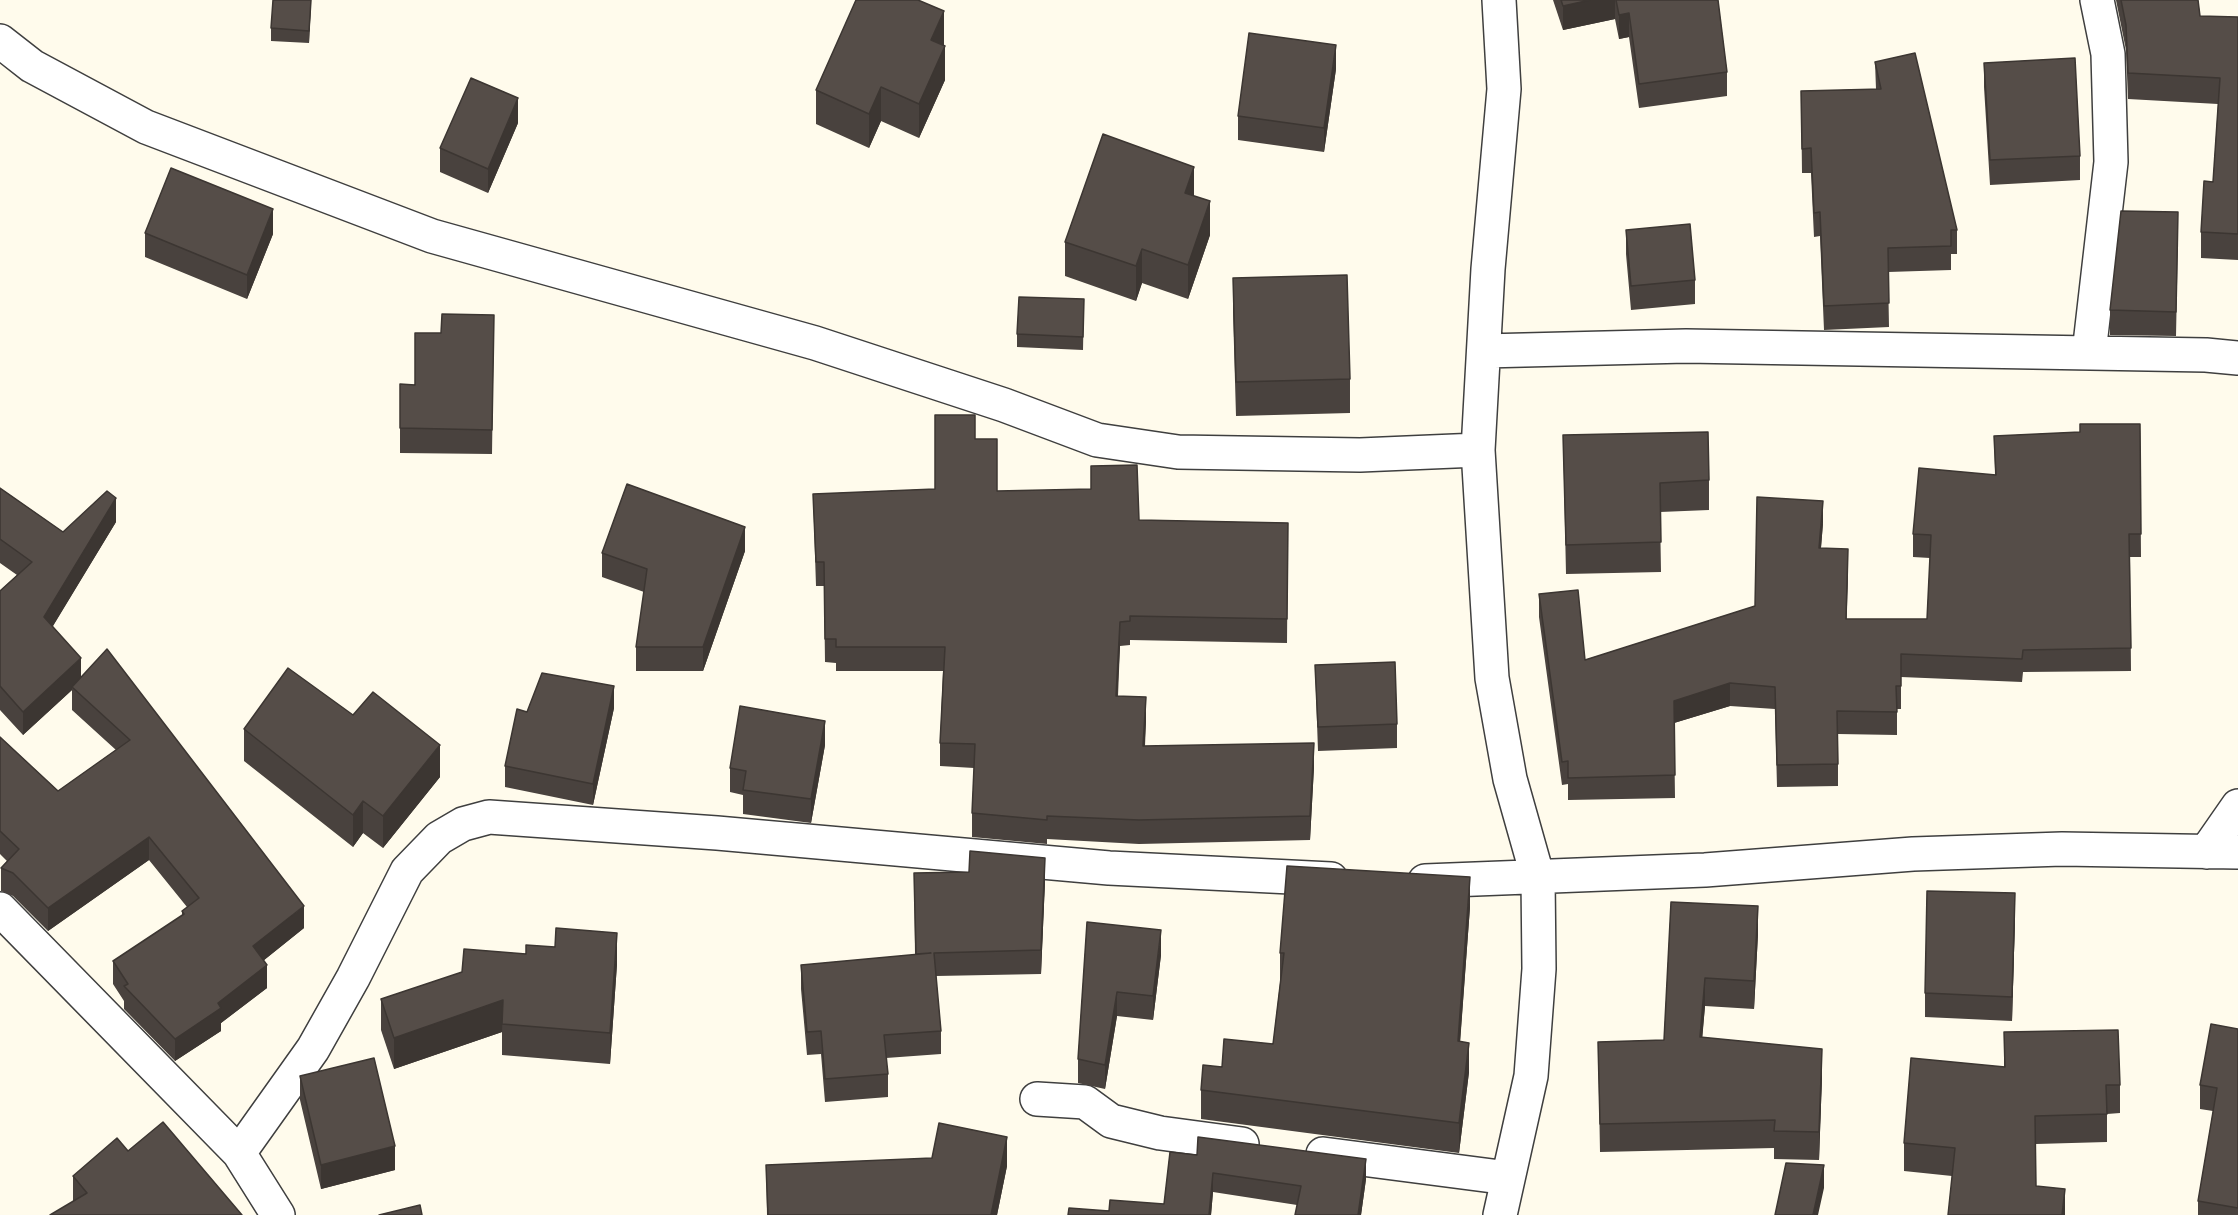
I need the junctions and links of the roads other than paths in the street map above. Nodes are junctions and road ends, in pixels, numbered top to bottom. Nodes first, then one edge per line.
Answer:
1 (1499, 0) edge
2 (2097, 0) edge
3 (0, 41) edge
4 (1484, 351) junction
5 (2089, 353) junction
6 (2238, 358) edge
7 (1478, 450) junction
8 (2238, 806) edge
9 (2206, 852) junction
10 (2238, 852) edge
11 (1538, 878) junction
12 (1363, 880) edge
13 (1397, 882) edge
14 (0, 909) edge
15 (1037, 1099) dead end
16 (238, 1153) junction
17 (1508, 1179) junction
18 (278, 1215) edge
19 (1500, 1215) edge

1 - 4 street
2 - 5 street
3 - 7 street
4 - 5 street
4 - 7 street
5 - 6 street
7 - 11 street
8 - 9 street
9 - 10 street
9 - 11 street
11 - 13 street
11 - 17 street
12 - 16 street
14 - 16 street
15 - 17 street
16 - 18 street
17 - 19 street

